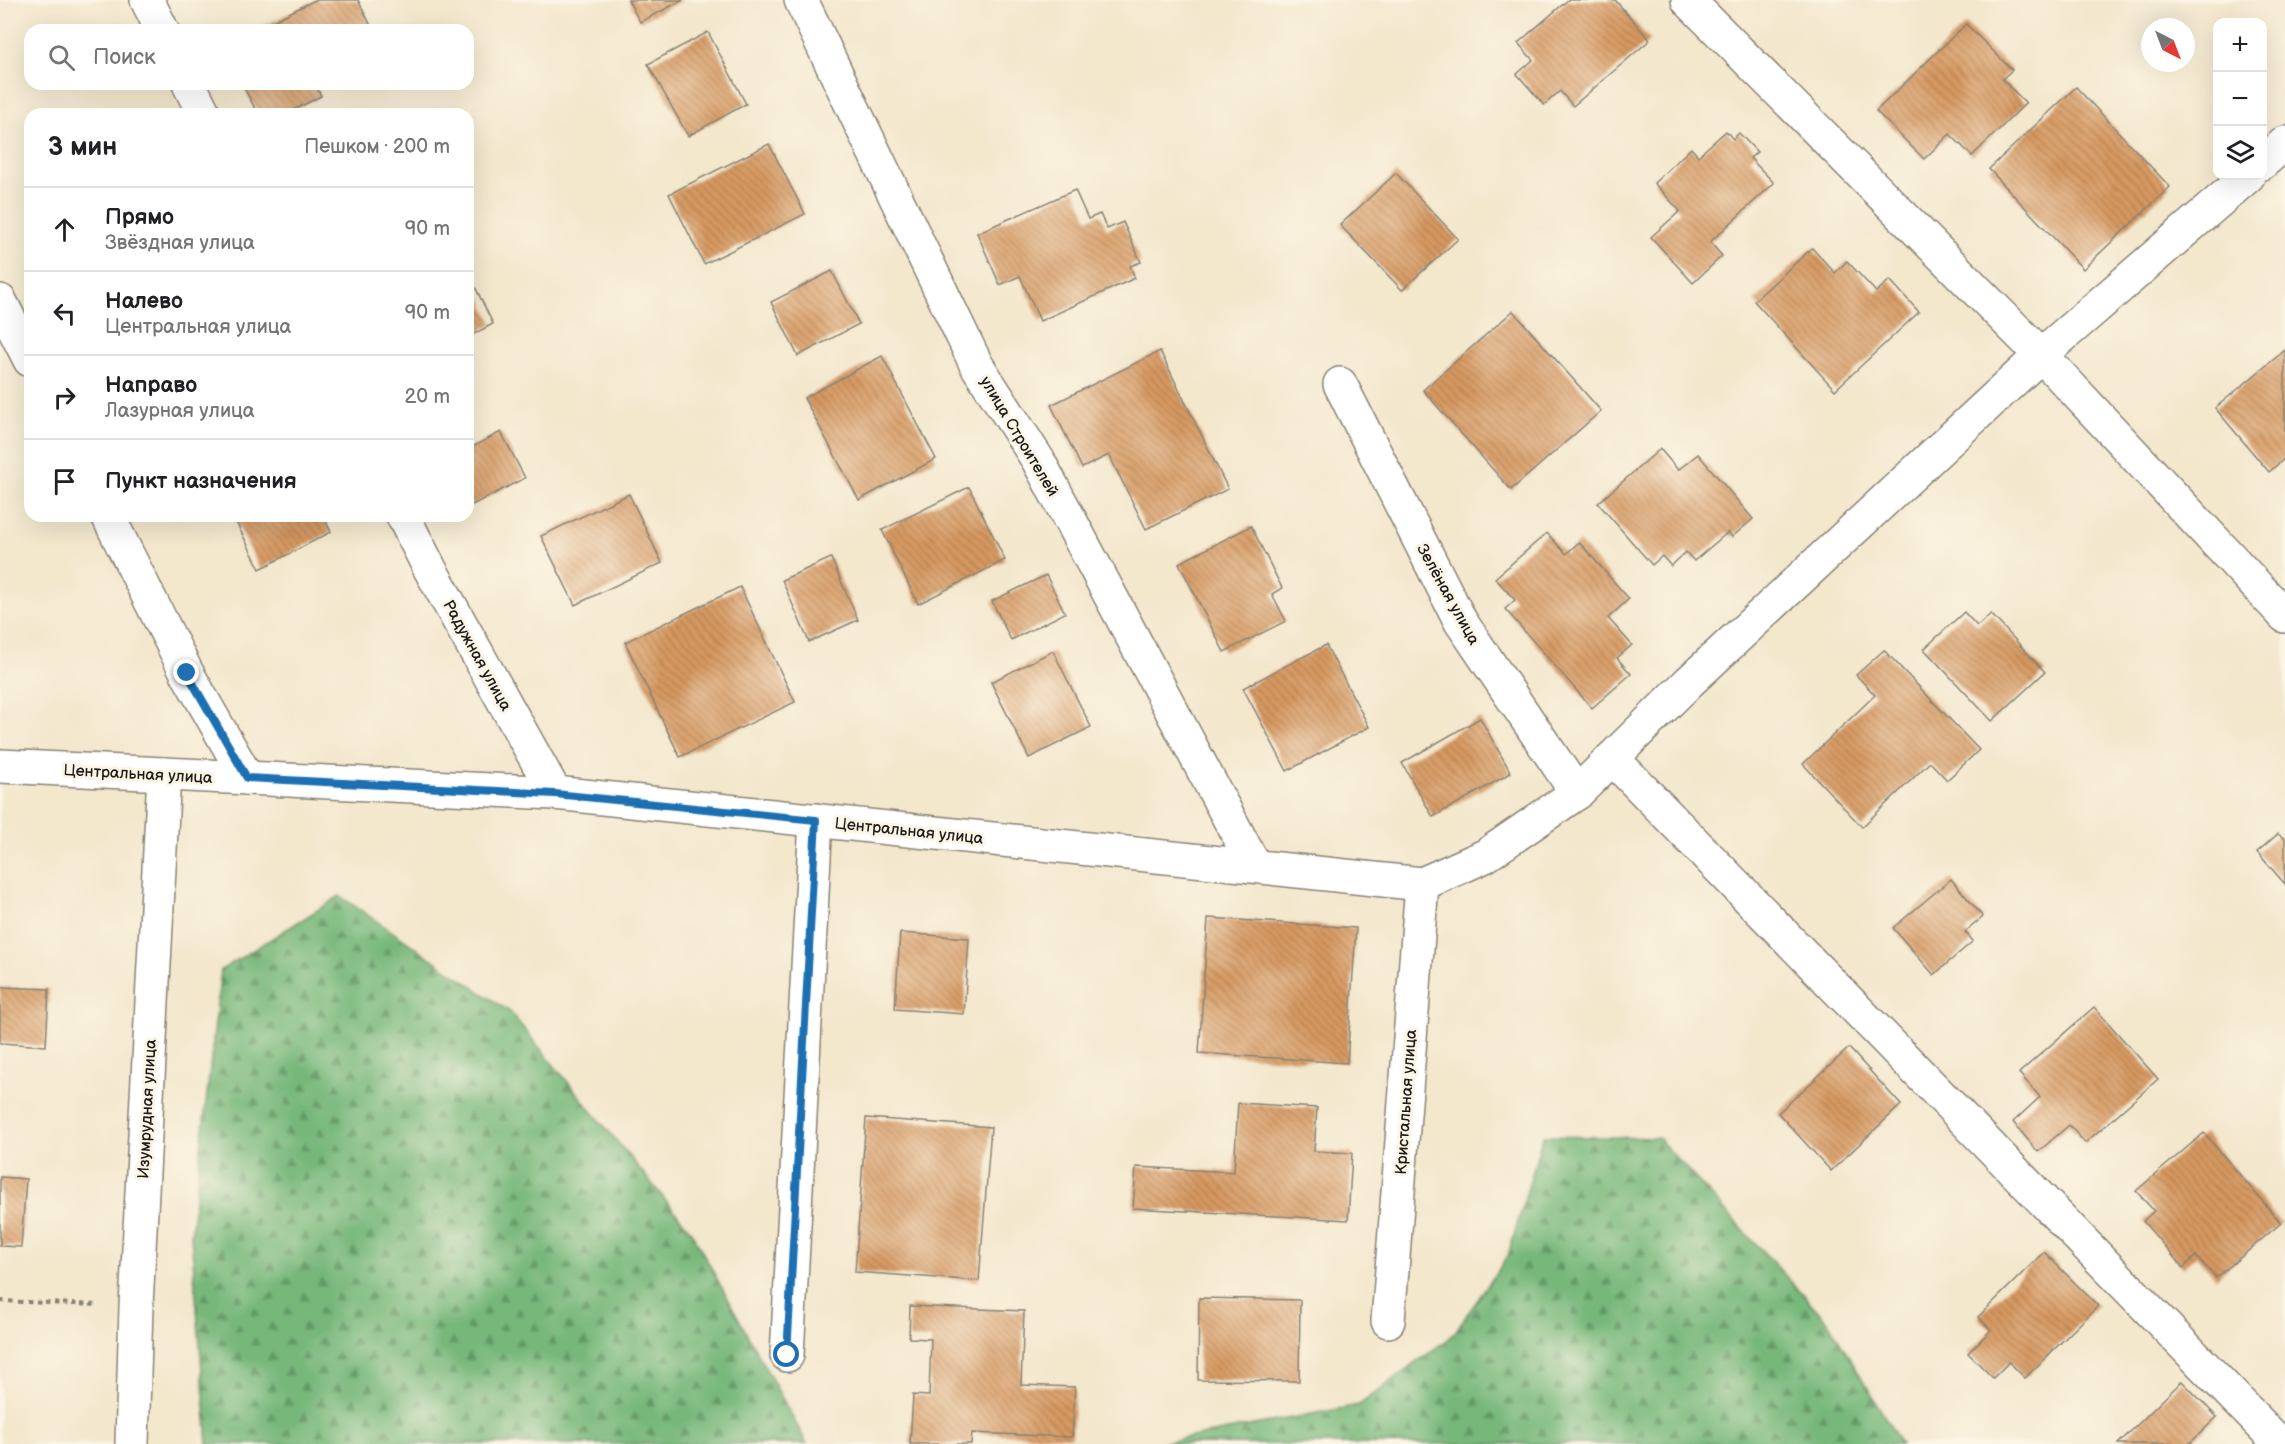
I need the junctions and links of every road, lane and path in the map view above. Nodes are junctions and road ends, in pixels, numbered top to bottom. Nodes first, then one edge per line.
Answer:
1 (147, 0) edge
2 (801, 0) edge
3 (1688, 0) edge
4 (159, 24) edge
5 (192, 90) edge
6 (201, 108) edge
7 (2285, 143) edge
8 (2267, 159) edge
9 (2243, 180) edge
10 (0, 301) edge
11 (24, 348) edge
12 (2041, 355) junction
13 (1340, 384) dead end
14 (111, 522) edge
15 (406, 522) edge
16 (2285, 616) edge
17 (1612, 758) junction
18 (0, 766) edge
19 (164, 774) junction
20 (247, 778) junction
21 (1577, 793) junction
22 (555, 794) junction
23 (816, 820) junction
24 (1254, 865) junction
25 (1422, 884) junction
26 (0, 1301) edge
27 (136, 1306) junction
28 (1388, 1321) dead end
29 (787, 1355) dead end
30 (132, 1444) edge
31 (2280, 1444) edge

1 - 4 street
2 - 24 street, улица Строителей
3 - 12 street
5 - 6 street
7 - 8 street
9 - 12 street
10 - 11 street
12 - 16 street
12 - 17 street
13 - 21 street, Зелёная улица
14 - 20 street
15 - 22 street, Радужная улица
17 - 21 street
17 - 31 street
18 - 19 street, Центральная улица
19 - 20 street, Центральная улица
19 - 27 street, Изумрудная улица
20 - 22 street, Центральная улица
21 - 25 street
22 - 23 street, Центральная улица
23 - 24 street, Центральная улица
23 - 29 street
24 - 25 street, Центральная улица
25 - 28 street, Кристальная улица
26 - 27 path
27 - 30 street, Изумрудная улица

